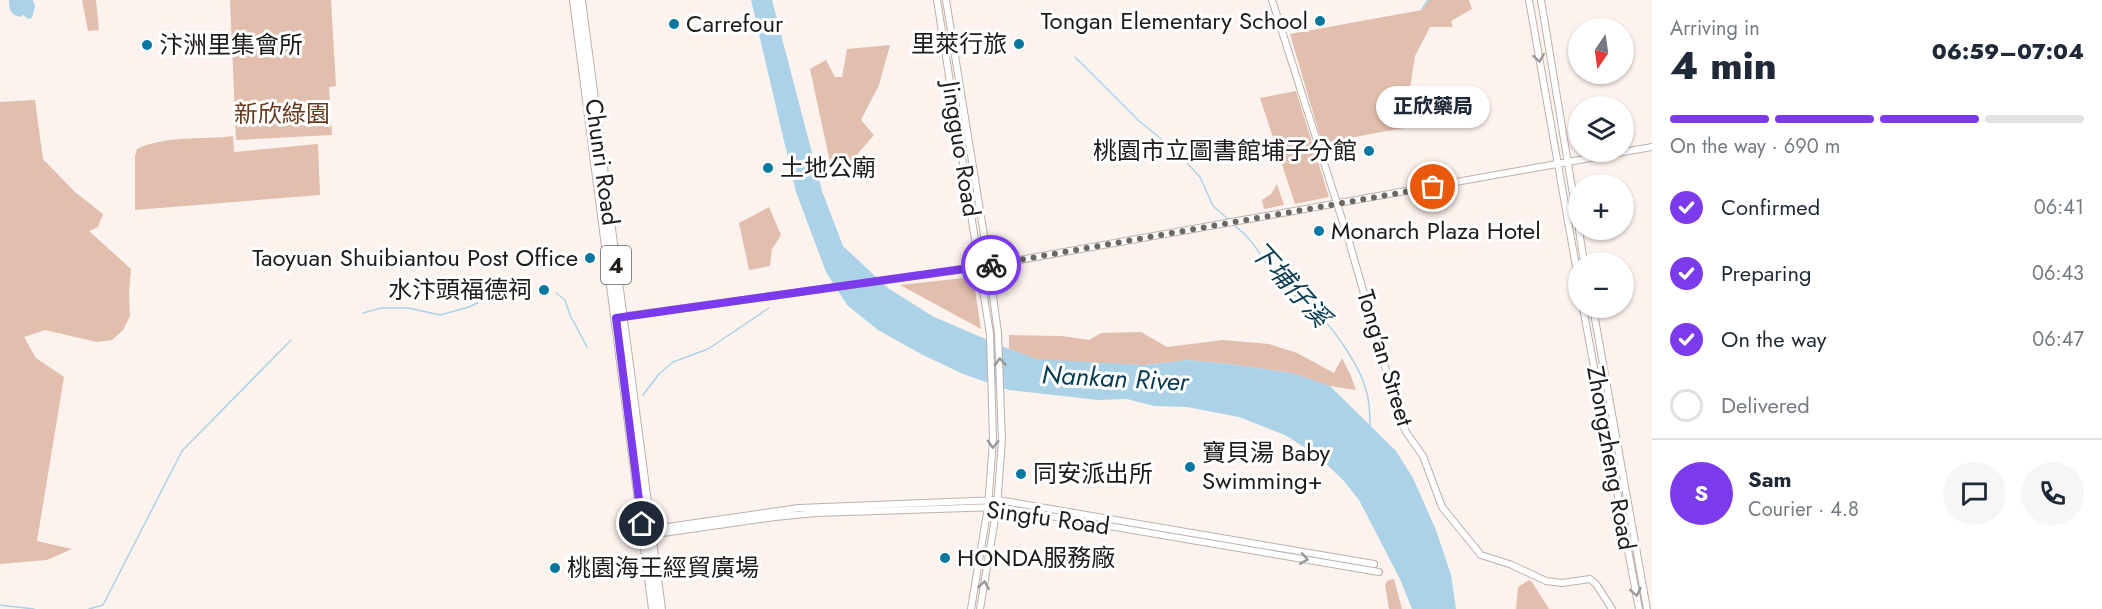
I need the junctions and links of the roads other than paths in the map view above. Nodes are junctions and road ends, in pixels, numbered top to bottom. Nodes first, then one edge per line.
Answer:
1 (574, 0) edge
2 (581, 0) edge
3 (937, 0) edge
4 (946, 0) edge
5 (1272, 0) edge
6 (1529, 0) edge
7 (1541, 0) edge
8 (1652, 147) edge
9 (1634, 150) edge
10 (1568, 162) junction
11 (1557, 164) junction
12 (1570, 174) edge
13 (1338, 205) junction
14 (1573, 252) edge
15 (989, 266) junction
16 (980, 267) junction
17 (620, 317) junction
18 (1585, 318) edge
19 (1595, 318) edge
20 (989, 503) junction
21 (997, 503) junction
22 (647, 533) junction
23 (1374, 564) dead end
24 (1379, 572) dead end
25 (653, 609) edge
26 (661, 609) edge
27 (971, 609) edge
28 (980, 609) edge
29 (1612, 609) edge
30 (1639, 609) edge
31 (1647, 609) edge

1 - 17 main road, Chunri Road / 4
2 - 17 main road, Chunri Road / 4
3 - 16 street, Jingguo Road
4 - 15 street, Jingguo Road
5 - 13 street, Tong'an Street
6 -> 11 street
7 - 10 street
8 - 9 street
10 - 11 street
10 - 12 street
11 - 13 street
11 - 14 street
13 - 15 street
13 - 29 street, Tong'an Street
15 - 16 street
21 -> 15 street, Jingguo Road
16 - 17 street
16 -> 20 street, Jingguo Road
17 - 22 main road, Chunri Road / 4
18 -> 30 street, Zhongzheng Road
19 - 31 street, Zhongzheng Road
20 - 21 street, Singfu Road
20 - 22 street, Singfu Road
20 - 27 street
21 - 23 street, Singfu Road
21 -> 24 street, Singfu Road
28 -> 21 street
22 - 25 main road, Chunri Road / 4
22 - 26 main road, Chunri Road / 4

